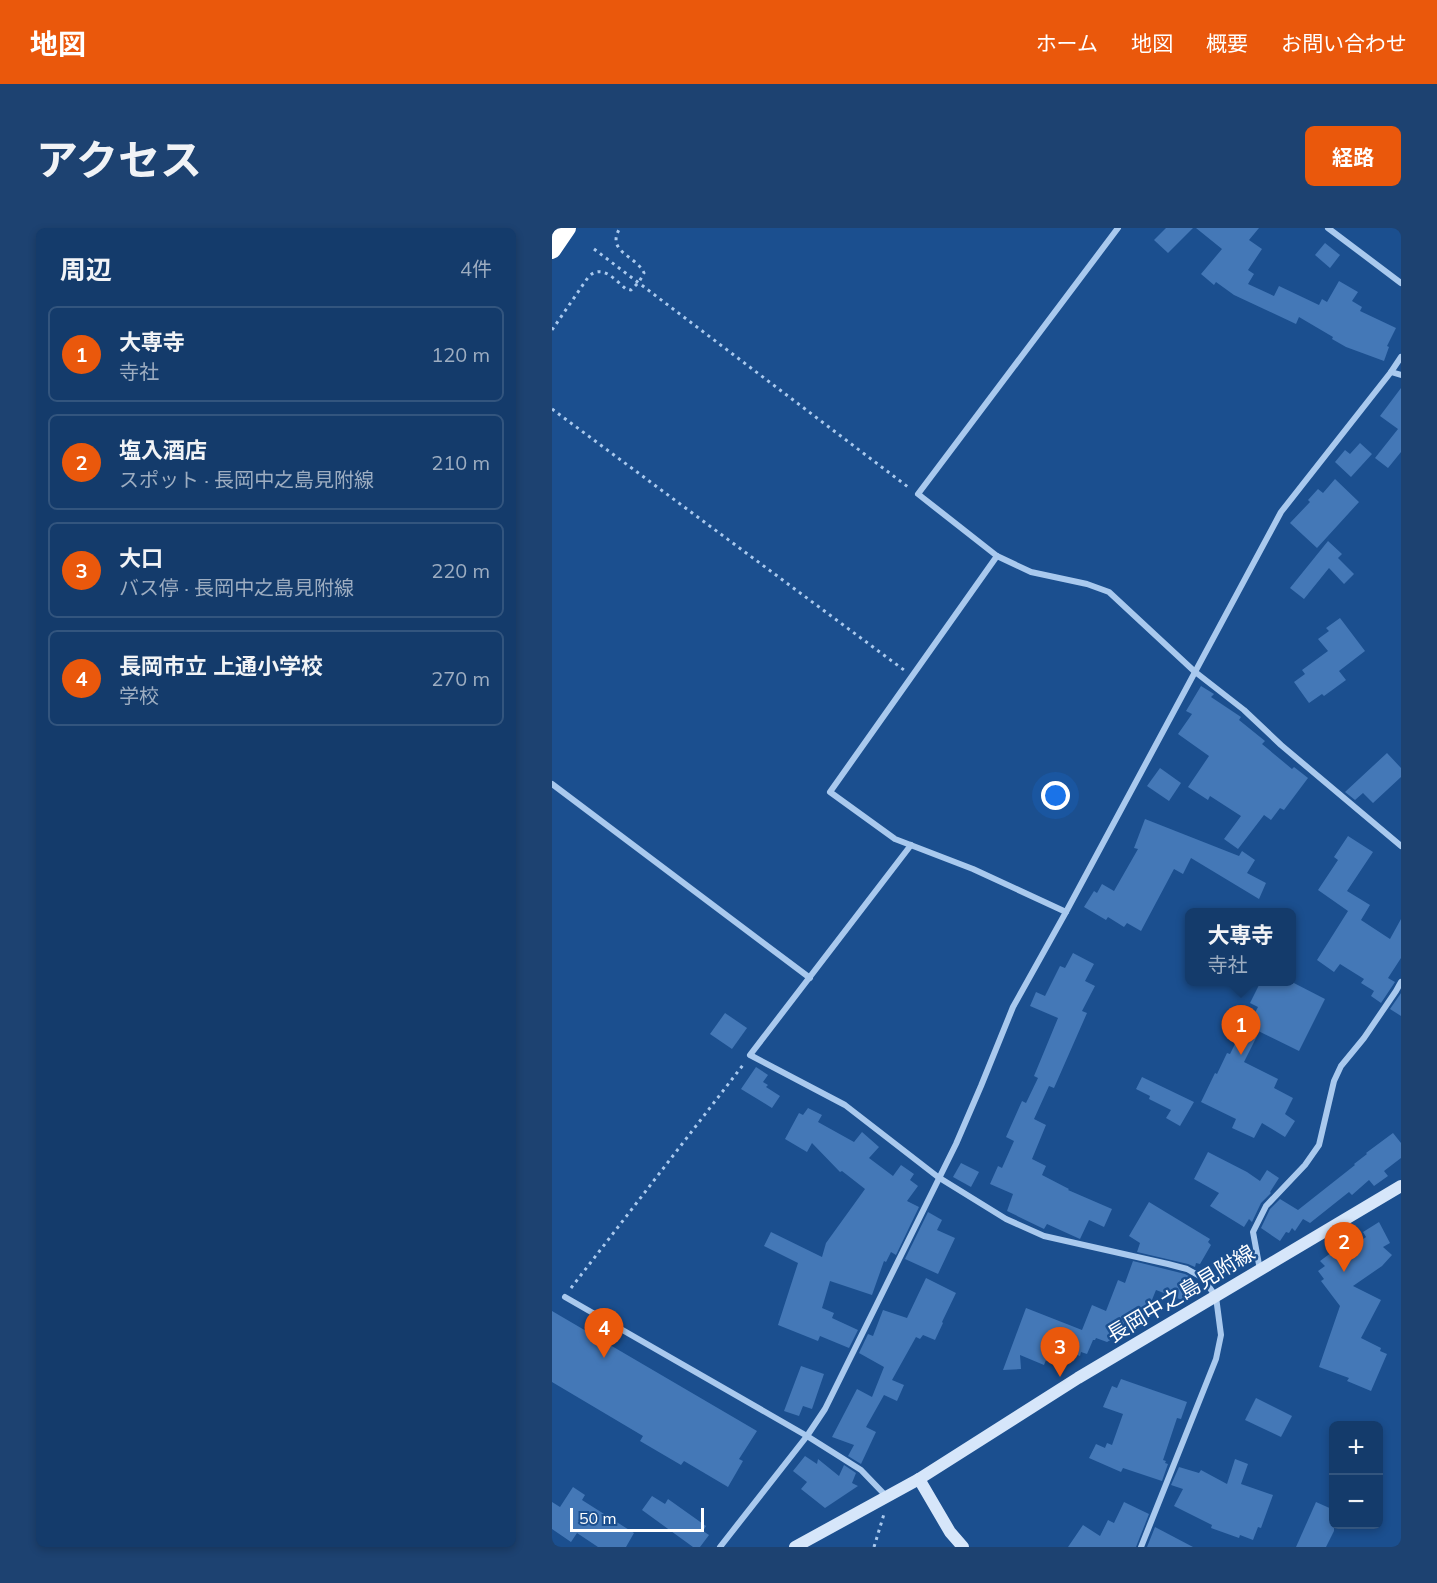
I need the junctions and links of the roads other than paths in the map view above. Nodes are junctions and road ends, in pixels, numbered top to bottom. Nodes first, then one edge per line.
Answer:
1 (567, 228) edge
2 (1118, 228) edge
3 (1328, 228) edge
4 (552, 250) edge
5 (1401, 283) edge
6 (1401, 357) edge
7 (1391, 372) junction
8 (1401, 375) edge
9 (997, 556) junction
10 (1194, 671) junction
11 (552, 784) edge
12 (911, 845) junction
13 (1401, 846) edge
14 (1066, 912) junction
15 (810, 978) junction
16 (1401, 982) edge
17 (938, 1177) junction
18 (1401, 1186) edge
19 (1260, 1270) junction
20 (565, 1297) road end
21 (1216, 1297) junction
22 (807, 1436) junction
23 (919, 1479) junction
24 (887, 1497) junction
25 (720, 1547) edge
26 (795, 1547) edge
27 (963, 1547) edge
28 (1142, 1547) edge

1 - 4 highway
2 - 9 street
3 - 5 street
6 - 7 street
7 - 8 street
7 - 10 street
9 - 10 street
9 - 12 street
10 - 13 street
10 - 14 street
11 - 15 street
12 - 14 street
12 - 15 street
14 - 17 street
15 - 17 street
16 - 19 street
17 - 21 street
17 - 22 street
18 - 19 main road, 長岡中之島見附線
19 - 21 main road, 長岡中之島見附線
20 - 22 street
21 - 23 main road, 長岡中之島見附線
21 - 28 street
22 - 24 street
22 - 25 street
23 - 24 main road, 長岡中之島見附線
23 - 27 main road
24 - 26 main road, 長岡中之島見附線

